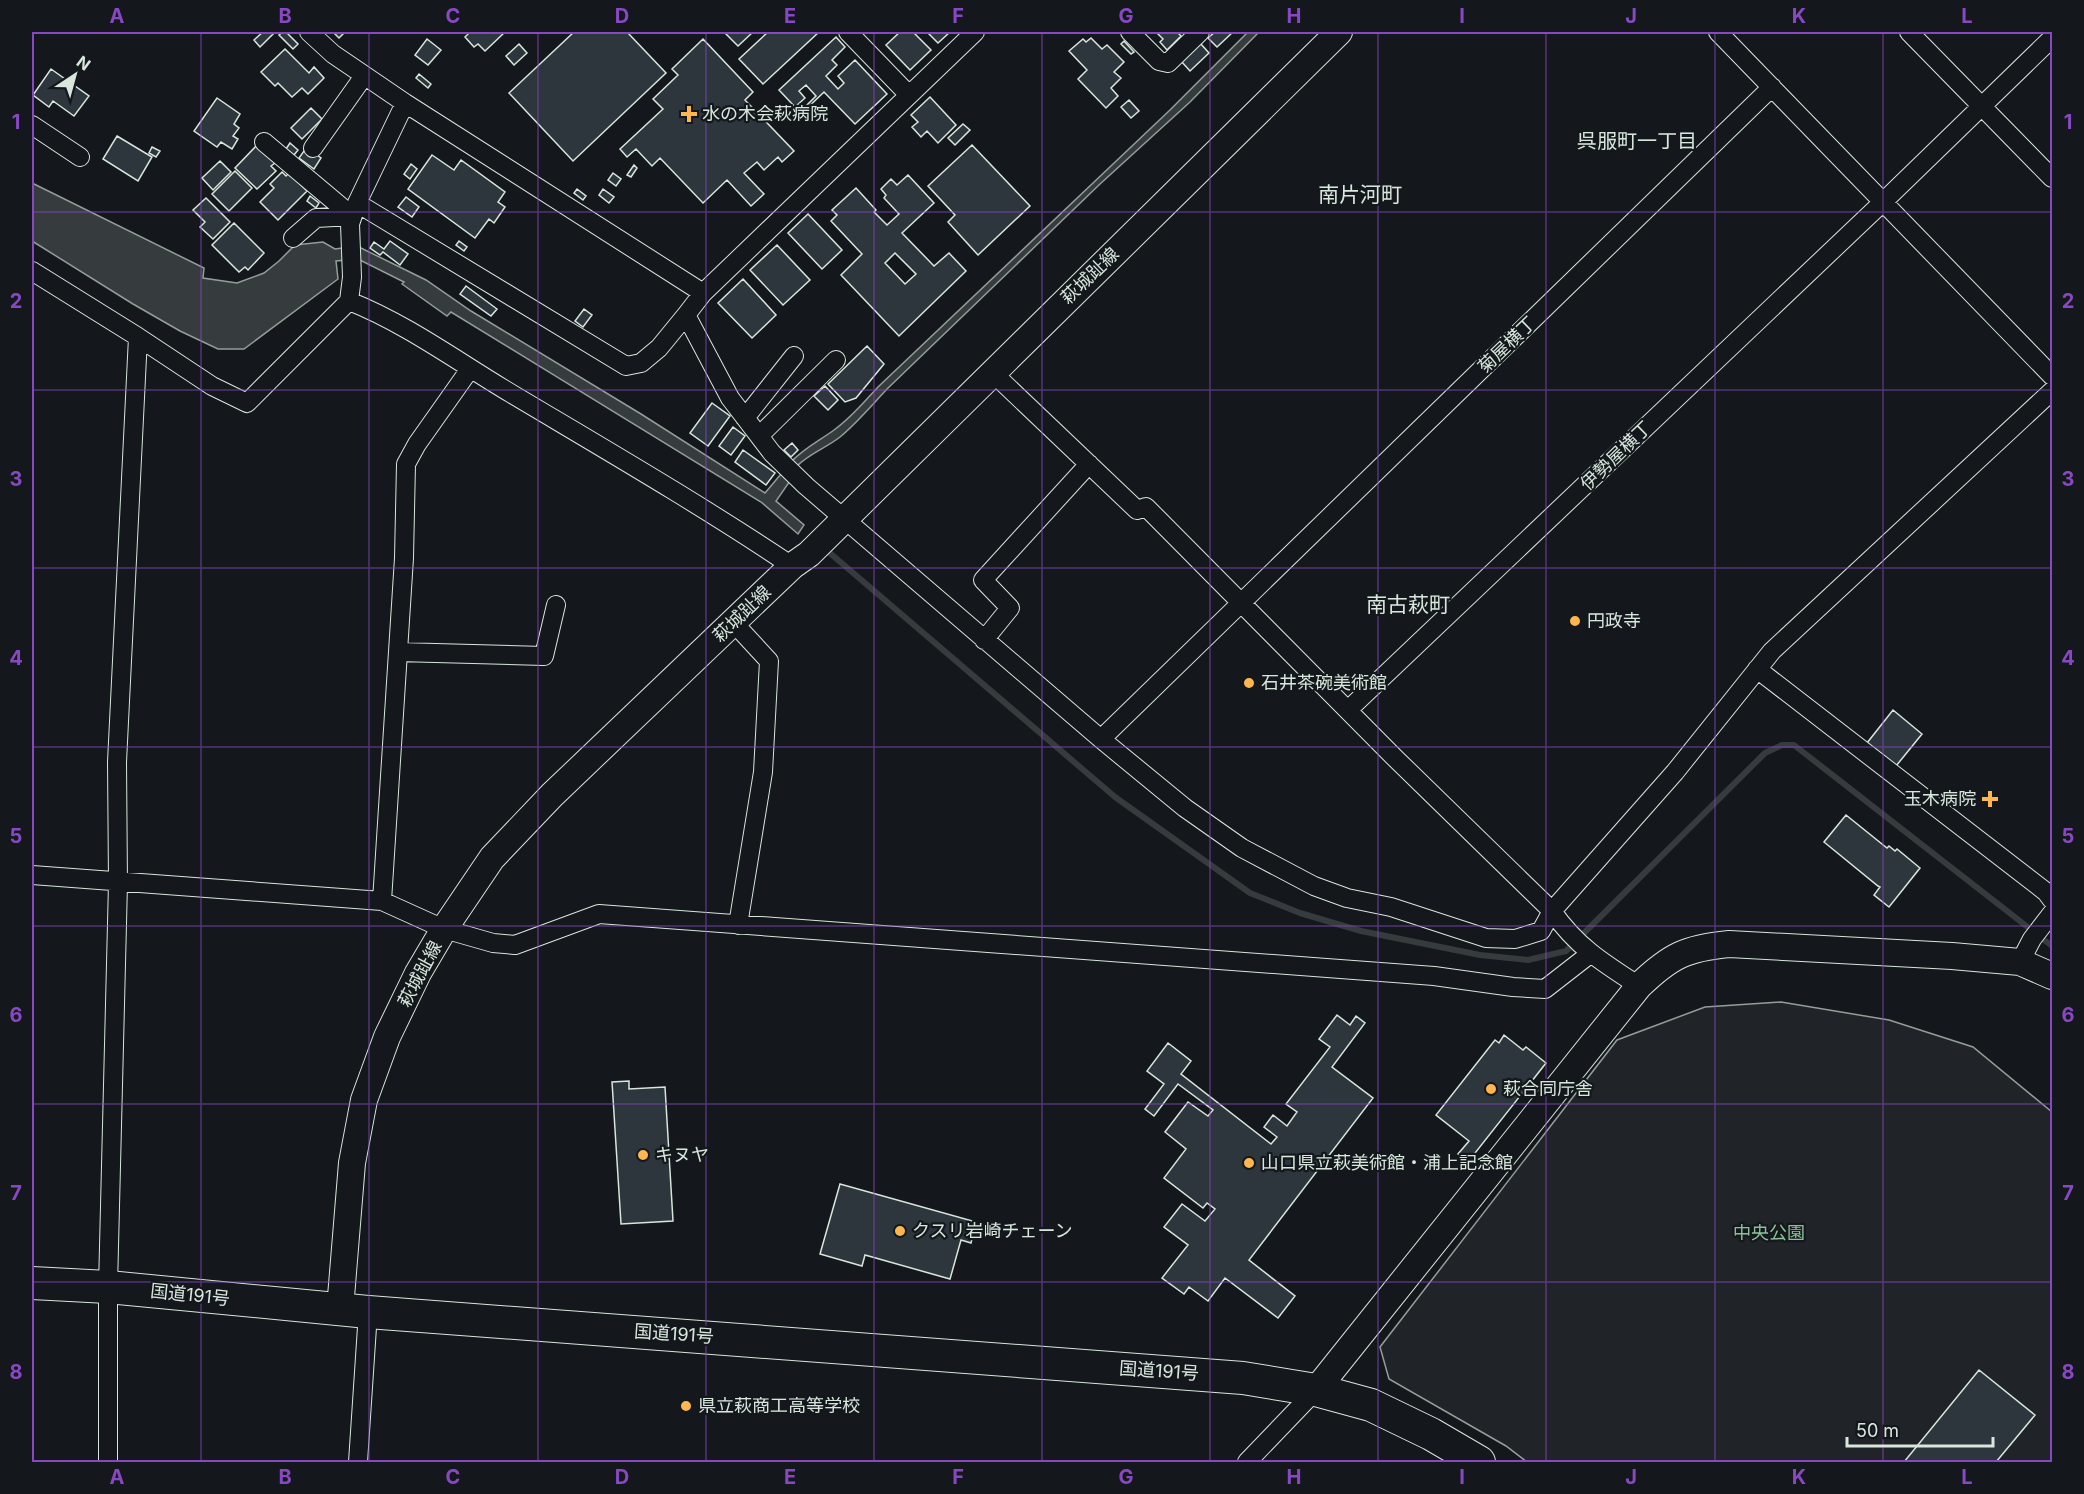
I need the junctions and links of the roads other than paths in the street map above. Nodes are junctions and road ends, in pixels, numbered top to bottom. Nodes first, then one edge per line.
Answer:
1 (309, 32) edge
2 (975, 32) edge
3 (1200, 32) edge
4 (1339, 32) edge
5 (1718, 32) edge
6 (1909, 32) edge
7 (852, 33) edge
8 (1135, 33) edge
9 (2052, 38) edge
10 (364, 76) junction
11 (1772, 87) junction
12 (909, 95) junction
13 (405, 103) junction
14 (1982, 106) junction
15 (32, 125) edge
16 (264, 142) dead end
17 (313, 147) dead end
18 (80, 157) dead end
19 (2052, 178) edge
20 (1884, 201) junction
21 (353, 214) junction
22 (293, 238) dead end
23 (32, 271) edge
24 (704, 293) junction
25 (349, 301) junction
26 (686, 315) junction
27 (138, 337) junction
28 (794, 356) dead end
29 (836, 360) dead end
30 (470, 369) junction
31 (992, 372) junction
32 (2052, 376) edge
33 (2052, 391) edge
34 (745, 418) junction
35 (759, 436) junction
36 (1089, 464) junction
37 (845, 519) junction
38 (801, 560) junction
39 (1242, 602) junction
40 (556, 605) dead end
41 (733, 622) junction
42 (984, 640) junction
43 (398, 652) junction
44 (1757, 669) junction
45 (1348, 710) junction
46 (1101, 739) junction
47 (32, 875) edge
48 (118, 882) junction
49 (2052, 900) edge
50 (382, 901) junction
51 (1552, 911) junction
52 (2052, 913) edge
53 (738, 925) junction
54 (444, 929) junction
55 (1586, 950) junction
56 (2020, 962) junction
57 (2052, 976) edge
58 (1639, 986) junction
59 (32, 1283) edge
60 (108, 1287) junction
61 (354, 1311) junction
62 (1316, 1390) junction
63 (108, 1462) edge
64 (358, 1462) edge
65 (1247, 1462) edge
66 (1441, 1462) edge
67 (1479, 1462) edge

1 - 10 street
2 - 12 street
3 - 8 street
4 - 31 main road, 萩城趾線
5 - 11 street
6 - 14 street
7 - 12 street
9 - 14 street, 伊勢屋横丁
10 - 13 street
10 - 17 street
11 - 20 street
11 - 39 street, 菊屋横丁
12 - 24 street
13 - 21 street
13 - 24 street
14 - 19 street
14 - 20 street, 伊勢屋横丁
15 - 18 street
16 - 21 street
20 - 32 street
20 - 45 street, 伊勢屋横丁
21 - 22 street
21 - 25 street
21 - 26 street
23 - 27 street
24 - 26 street
25 - 27 street
25 - 30 street
26 - 34 street
27 - 48 street
28 - 34 street
29 - 35 street
30 - 38 street
30 - 43 street
31 - 36 street
31 - 37 main road, 萩城趾線
33 - 44 street
34 - 35 street
35 - 37 street
36 - 39 street
36 - 42 street
37 - 38 main road, 萩城趾線
37 - 42 street
38 - 41 main road, 萩城趾線
39 - 45 street
39 - 46 street, 菊屋横丁
40 - 43 street
41 - 53 street
41 - 54 main road, 萩城趾線
42 - 46 street
43 - 50 street
44 - 49 street
44 - 51 street
45 - 51 street
46 - 51 street
47 - 48 street
48 - 50 street
48 - 60 street
50 - 54 street
51 - 55 street
52 - 56 street
53 - 54 street
53 - 55 street
54 - 61 main road, 萩城趾線
55 - 58 street
56 - 57 main road
56 - 58 main road
58 - 62 main road
59 - 60 highway, 国道191号
60 - 61 highway, 国道191号
60 - 63 street
61 - 62 highway, 国道191号
61 - 64 street
62 - 65 street
62 - 66 highway, 国道191号
62 - 67 highway, 国道191号

